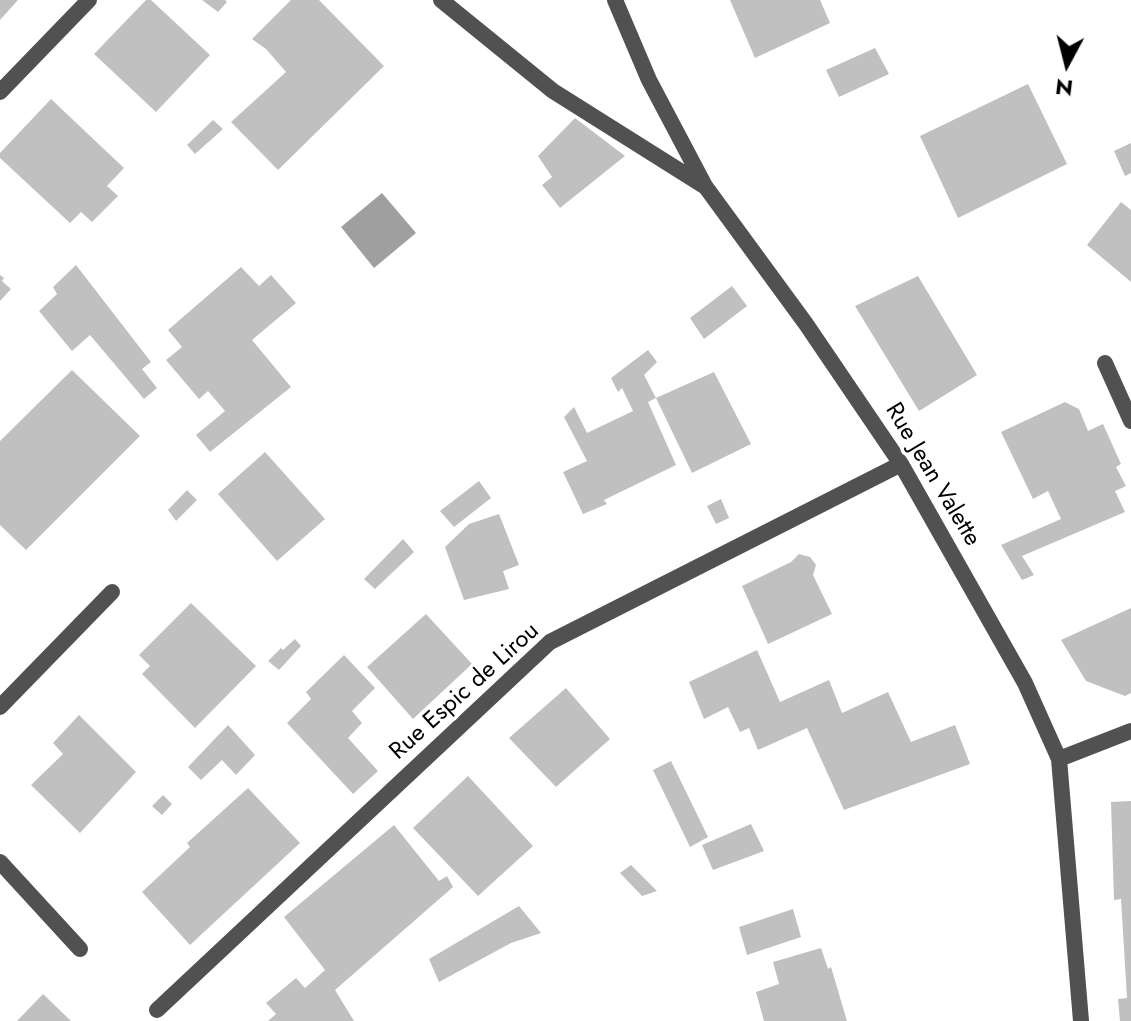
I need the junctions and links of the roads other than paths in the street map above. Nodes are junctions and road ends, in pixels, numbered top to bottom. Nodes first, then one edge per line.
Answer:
1 (89, 0) edge
2 (441, 0) edge
3 (615, 0) edge
4 (0, 92) edge
5 (705, 186) junction
6 (1105, 363) dead end
7 (1131, 421) edge
8 (901, 464) junction
9 (112, 592) dead end
10 (0, 707) edge
11 (1131, 731) edge
12 (1059, 759) junction
13 (0, 862) edge
14 (80, 949) dead end
15 (157, 1010) dead end
16 (1081, 1021) edge

1 - 4 street
2 - 5 street
3 - 5 street, Rue Jean Valette
5 - 8 street, Rue Jean Valette
6 - 7 street
8 - 12 street, Rue Jean Valette
8 - 15 street, Rue Espic de Lirou
9 - 10 street
11 - 12 street
12 - 16 street, Rue Jean Valette
13 - 14 street

